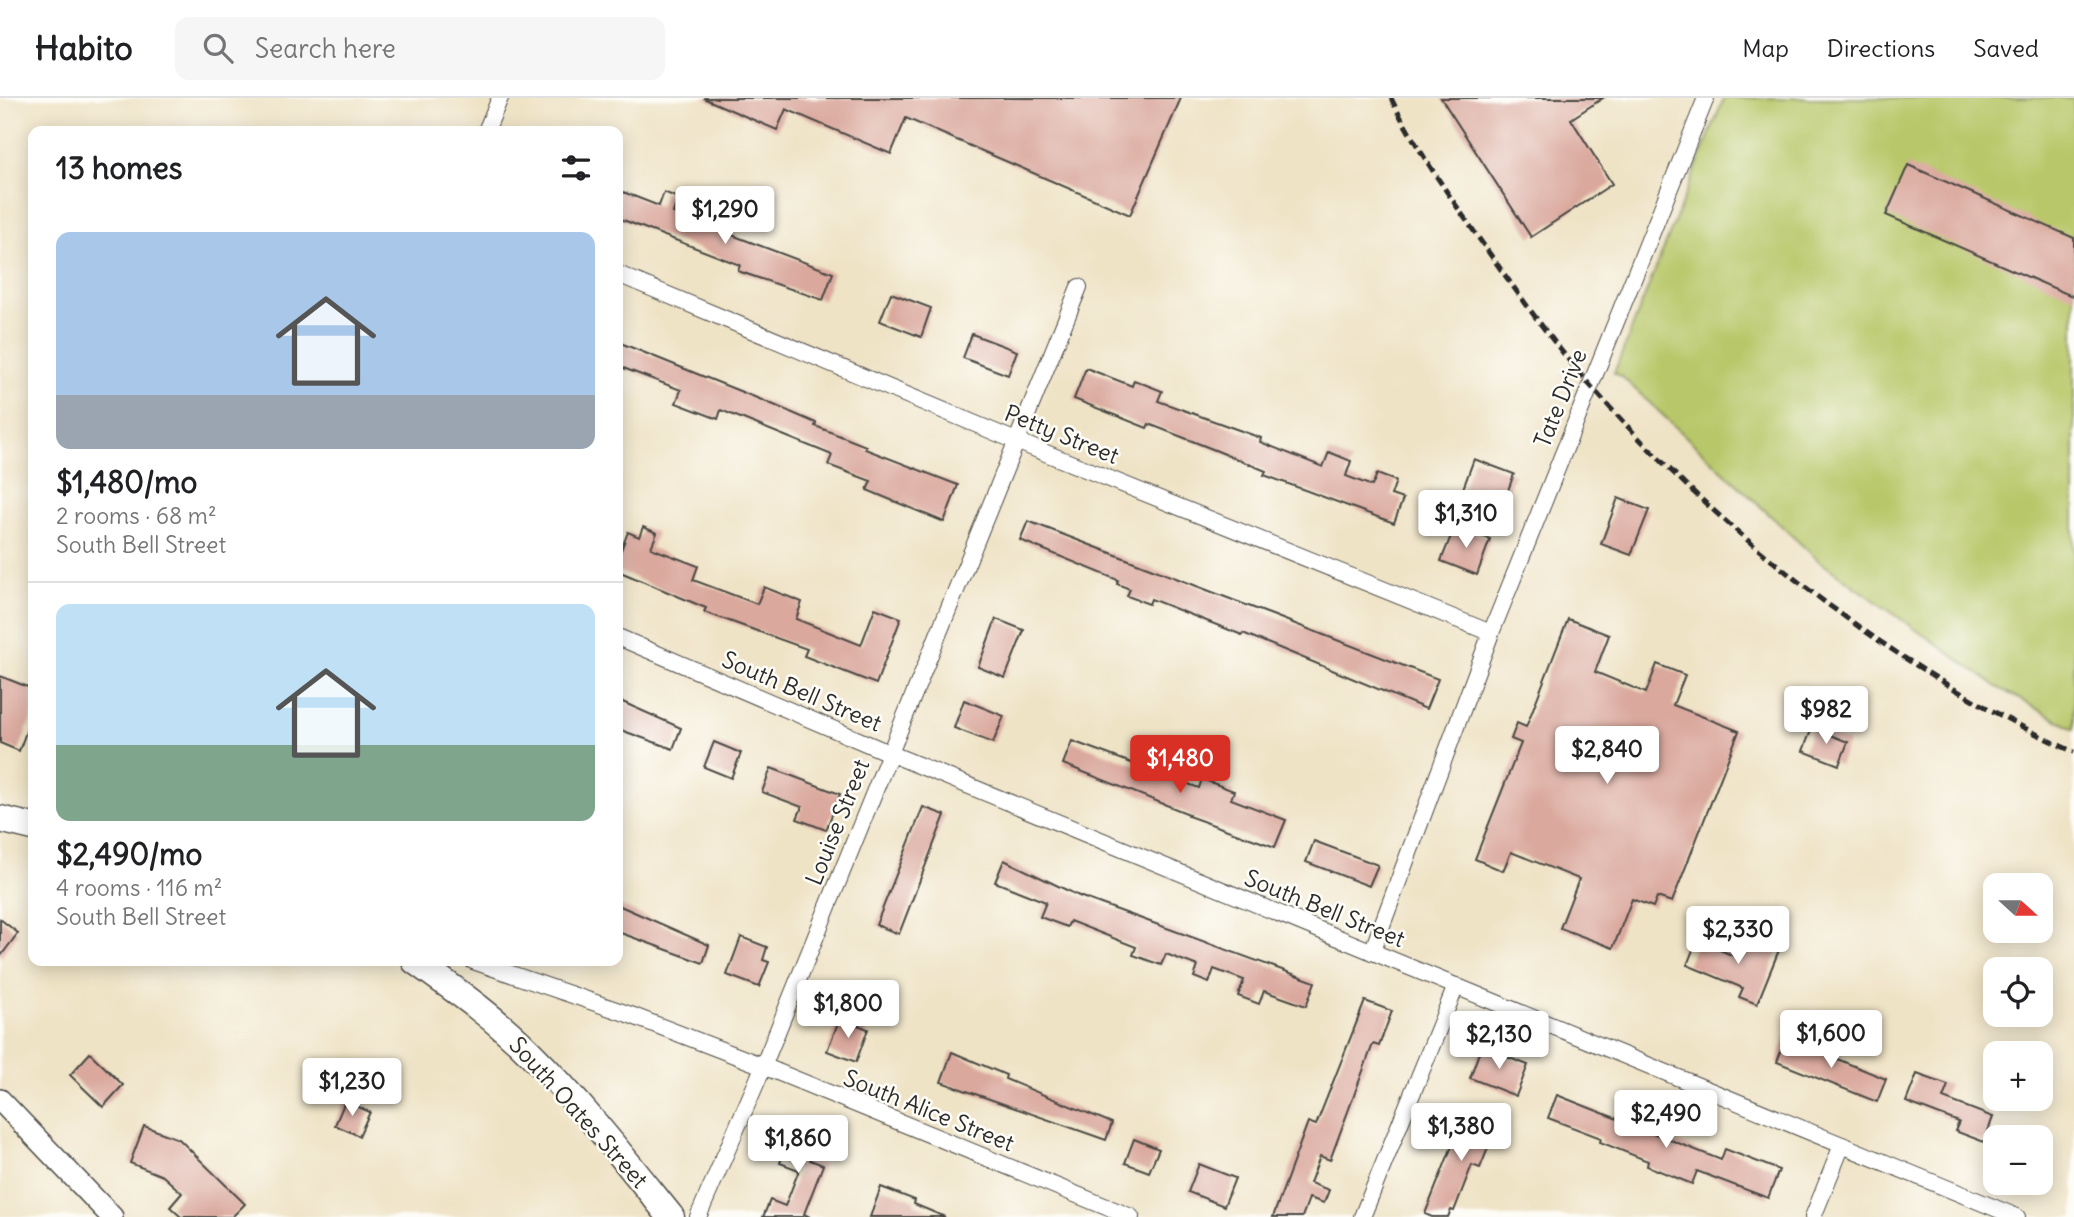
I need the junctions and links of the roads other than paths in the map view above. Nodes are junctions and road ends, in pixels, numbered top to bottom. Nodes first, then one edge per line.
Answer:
1 (500, 98) edge
2 (1706, 98) edge
3 (488, 126) edge
4 (623, 276) edge
5 (1079, 287) dead end
6 (1016, 441) junction
7 (1491, 633) junction
8 (623, 639) edge
9 (889, 753) junction
10 (0, 819) edge
11 (28, 826) edge
12 (1372, 952) junction
13 (422, 966) edge
14 (488, 966) edge
15 (1456, 986) junction
16 (763, 1066) junction
17 (0, 1100) edge
18 (1842, 1145) junction
19 (110, 1216) edge
20 (671, 1217) edge
21 (698, 1217) edge
22 (1131, 1217) edge
23 (1362, 1217) edge
24 (1813, 1217) edge
25 (2017, 1217) edge

1 - 3 street
2 - 7 street, Tate Drive
4 - 6 street, Petty Street
5 - 6 street, Louise Street
6 - 7 street, Petty Street
6 - 9 street, Louise Street
7 - 12 street, Tate Drive
8 - 9 street, South Bell Street
9 - 12 street, South Bell Street
9 - 16 street, Louise Street
10 - 11 main road
12 - 15 street, South Bell Street
13 - 20 main road, South Oates Street
14 - 16 street, South Alice Street
15 - 18 street, South Bell Street
15 - 23 street
16 - 21 street, Louise Street
16 - 22 street, South Alice Street
17 - 19 street
18 - 24 street
18 - 25 street, South Bell Street

